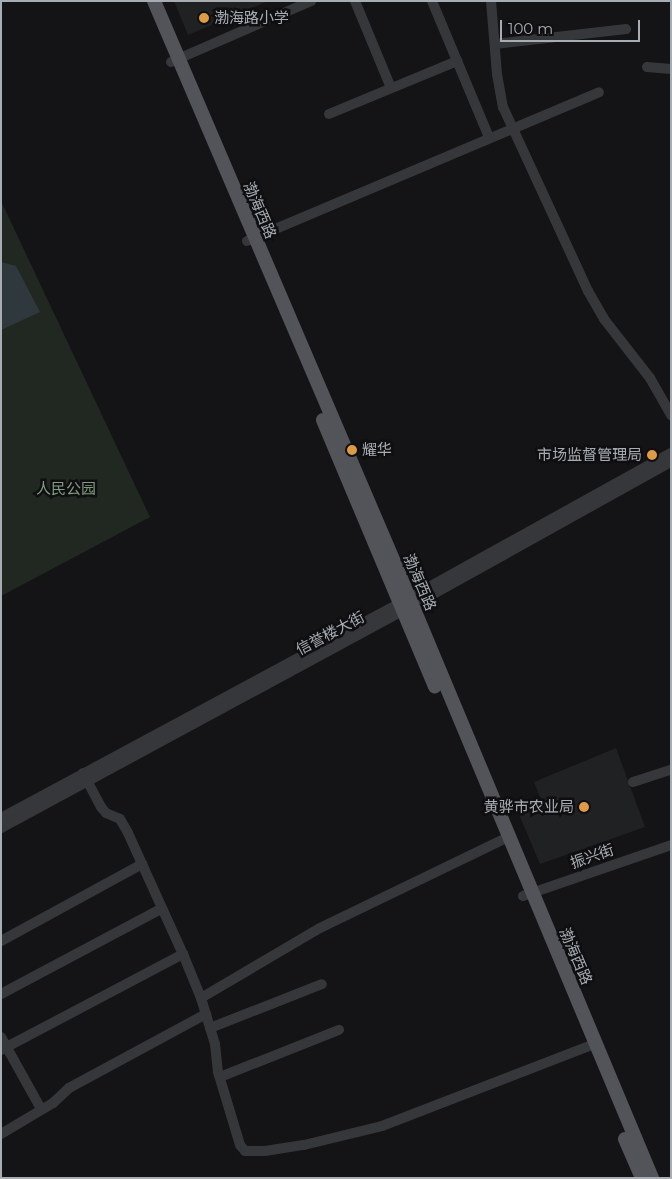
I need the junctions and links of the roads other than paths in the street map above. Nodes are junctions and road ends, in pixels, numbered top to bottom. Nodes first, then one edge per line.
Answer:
1 (144, 1) edge
2 (154, 1) edge
3 (312, 1) edge
4 (354, 1) edge
5 (432, 1) edge
6 (491, 1) edge
7 (626, 29) dead end
8 (496, 44) junction
9 (174, 60) junction
10 (457, 61) junction
11 (647, 67) dead end
12 (671, 69) edge
13 (391, 88) junction
14 (598, 92) dead end
15 (329, 114) dead end
16 (514, 127) junction
17 (489, 137) junction
18 (251, 239) junction
19 (671, 416) edge
20 (671, 453) edge
21 (671, 462) edge
22 (406, 604) junction
23 (671, 770) edge
24 (85, 777) junction
25 (633, 782) dead end
26 (1, 818) edge
27 (1, 828) edge
28 (504, 838) junction
29 (671, 845) edge
30 (142, 864) junction
31 (527, 895) junction
32 (161, 908) junction
33 (1, 941) edge
34 (183, 954) junction
35 (322, 984) dead end
36 (1, 994) edge
37 (201, 998) junction
38 (206, 1014) junction
39 (210, 1028) junction
40 (339, 1030) dead end
41 (1, 1037) edge
42 (591, 1045) junction
43 (4, 1049) edge
44 (220, 1077) junction
45 (41, 1109) junction
46 (1, 1134) edge
47 (642, 1178) edge
48 (652, 1178) edge

1 - 9 main road, 渤海西路
2 - 9 main road, 渤海西路
3 - 9 street
4 - 13 street
5 - 10 street
6 - 8 street
7 - 8 street
8 - 16 street
9 - 18 main road, 渤海西路
10 - 13 street
10 - 17 street
11 - 12 street
13 - 15 street
14 - 16 street
16 - 17 street
16 - 19 street
17 - 18 street
18 - 22 main road, 渤海西路
20 - 22 street, 信誉楼大街
21 - 22 street, 信誉楼大街
22 - 24 street, 信誉楼大街
22 - 28 main road, 渤海西路
23 - 25 street
24 - 26 street, 信誉楼大街
24 - 27 street, 信誉楼大街
24 - 30 street
28 - 31 main road, 渤海西路
28 - 37 street
29 - 31 street, 振兴街
30 - 32 street
30 - 33 street
31 - 42 main road, 渤海西路
32 - 34 street
32 - 36 street
34 - 37 street
34 - 43 street
35 - 39 street
37 - 38 street
38 - 39 street
38 - 45 street
39 - 44 street
40 - 44 street
41 - 43 street
42 - 44 street
42 - 47 main road, 渤海西路
42 - 48 main road, 渤海西路
43 - 45 street
45 - 46 street

